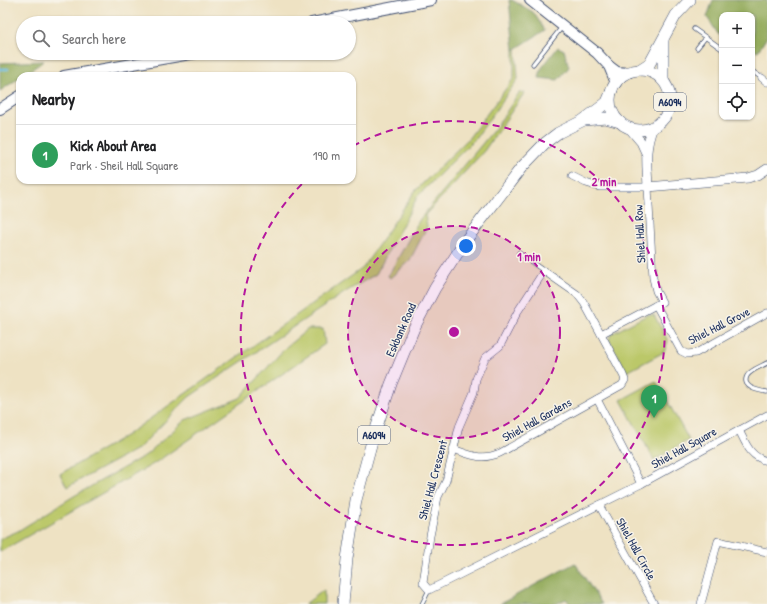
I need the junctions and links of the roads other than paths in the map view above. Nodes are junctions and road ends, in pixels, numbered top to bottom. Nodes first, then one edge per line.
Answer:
1 (431, 0) edge
2 (530, 0) edge
3 (690, 0) edge
4 (348, 16) edge
5 (562, 26) junction
6 (694, 29) dead end
7 (663, 36) junction
8 (705, 38) junction
9 (697, 48) dead end
10 (720, 48) edge
11 (156, 60) edge
12 (533, 64) dead end
13 (609, 66) junction
14 (639, 70) junction
15 (87, 72) edge
16 (628, 73) junction
17 (755, 73) edge
18 (663, 79) junction
19 (764, 80) edge
20 (614, 87) junction
21 (16, 98) edge
22 (0, 108) edge
23 (582, 121) junction
24 (620, 122) junction
25 (653, 128) junction
26 (630, 129) junction
27 (646, 153) junction
28 (767, 169) edge
29 (572, 176) dead end
30 (648, 187) junction
31 (519, 253) dead end
32 (544, 271) junction
33 (656, 305) junction
34 (767, 313) edge
35 (601, 334) junction
36 (767, 363) edge
37 (767, 392) edge
38 (597, 399) junction
39 (767, 415) edge
40 (738, 430) junction
41 (453, 449) junction
42 (767, 461) edge
43 (641, 484) junction
44 (599, 505) junction
45 (767, 552) edge
46 (429, 590) junction
47 (343, 604) edge
48 (422, 604) edge
49 (654, 604) edge
50 (701, 604) edge

1 - 4 main road
2 - 5 main road
3 - 7 main road, Eskbank Road / A6094
5 - 12 lane
5 - 13 main road
6 - 8 lane
7 - 14 main road, Eskbank Road / A6094
7 - 18 main road, A6094
8 - 9 lane
8 - 10 lane
11 - 15 main road
13 - 16 main road
13 - 20 main road
14 - 16 main road, Eskbank Road / A6094
14 - 18 main road, A6094
16 - 20 main road, Eskbank Road / A6094
17 - 19 lane
18 - 25 main road, A6094
20 - 23 main road, Eskbank Road / A6094
20 - 24 main road, Eskbank Road / A6094
21 - 22 main road
23 - 24 main road, Eskbank Road / A6094
23 - 47 main road, Eskbank Road / A6094
24 - 26 main road, Eskbank Road / A6094
25 - 26 main road, A6094
25 - 27 street
26 - 27 street
27 - 30 street
28 - 30 street
29 - 30 street, Shiel Hall Row
30 - 33 street, Shiel Hall Row
31 - 32 lane
32 - 35 street
32 - 41 street, Shiel Hall Crescent
33 - 34 street, Shiel Hall Grove
33 - 35 street
35 - 38 street, Shiel Hall Gardens
36 - 37 lane
38 - 41 street, Shiel Hall Gardens
38 - 43 street
39 - 40 street, Shiel Hall Square
40 - 42 street
40 - 43 street, Shiel Hall Square
41 - 46 street, Shiel Hall Crescent
43 - 44 street
44 - 46 street
44 - 49 street, Shiel Hall Circle
45 - 50 street
46 - 48 lane

